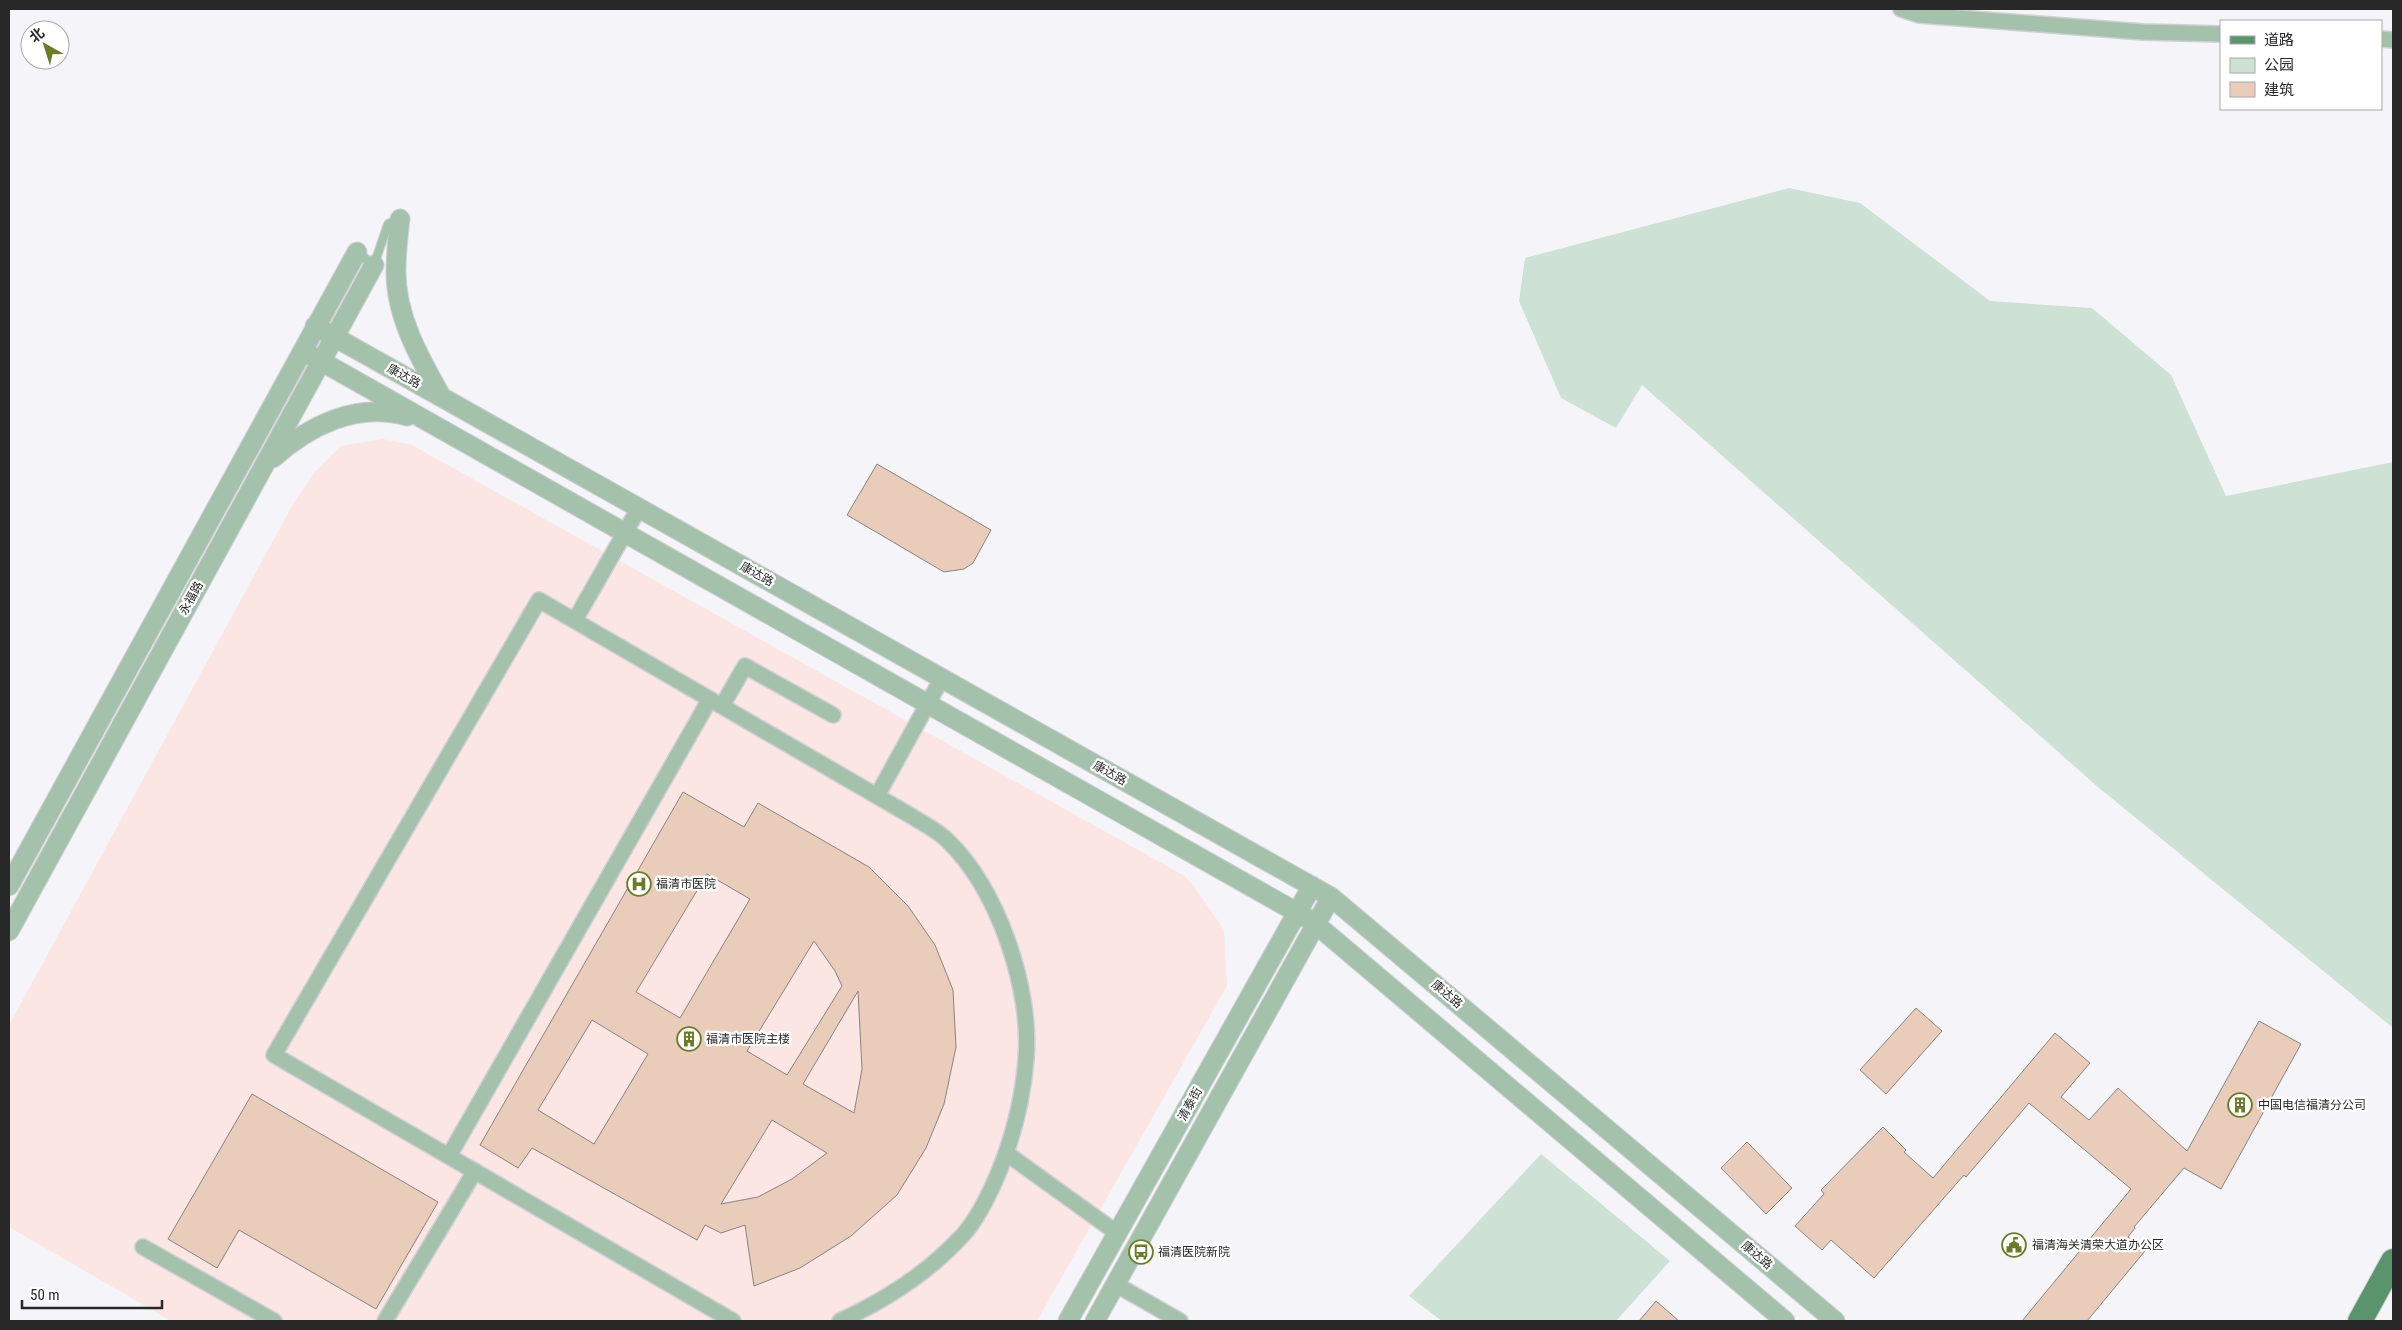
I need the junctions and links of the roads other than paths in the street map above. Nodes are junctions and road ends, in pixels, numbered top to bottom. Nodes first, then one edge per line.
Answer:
1 (1900, 9) edge
2 (2003, 15) edge
3 (2220, 34) edge
4 (400, 219) joint
5 (357, 252) joint
6 (374, 264) junction
7 (315, 326) junction
8 (334, 337) junction
9 (303, 351) junction
10 (322, 362) junction
11 (442, 397) junction
12 (428, 422) junction
13 (263, 467) junction
14 (639, 508) junction
15 (626, 534) junction
16 (575, 620) junction
17 (942, 678) junction
18 (716, 703) junction
19 (928, 704) junction
20 (833, 715) dead end
21 (877, 796) junction
22 (9, 886) edge
23 (1312, 886) junction
24 (1331, 897) junction
25 (1298, 914) junction
26 (1316, 925) junction
27 (9, 931) edge
28 (1006, 1153) junction
29 (449, 1156) junction
30 (474, 1171) junction
31 (1117, 1232) junction
32 (143, 1246) dead end
33 (2393, 1262) edge
34 (1115, 1284) junction
35 (274, 1321) edge
36 (385, 1321) edge
37 (733, 1321) edge
38 (840, 1321) edge
39 (1068, 1321) edge
40 (1095, 1321) edge
41 (1180, 1321) edge
42 (1785, 1321) edge
43 (1835, 1321) edge
44 (2360, 1321) edge

1 - 2 street
2 - 3 street
4 - 6 lane
4 - 11 street
5 - 6 lane
5 - 7 street, 永福路
6 - 8 street, 永福路
7 - 8 street, 康达路
7 - 9 street, 永福路
8 - 10 street, 永福路
8 - 11 street, 康达路
9 - 10 street
9 - 22 street, 永福路
10 - 12 street
10 - 13 street, 永福路
11 - 14 street, 康达路
12 - 13 street
12 - 15 street
13 - 27 street, 永福路
14 - 15 street
14 - 17 street, 康达路
15 - 16 street
15 - 19 street
16 - 18 street
16 - 29 street
17 - 19 street
17 - 23 street, 康达路
18 - 20 street
18 - 21 street
18 - 29 street
19 - 21 street
19 - 25 street
21 - 28 street
23 - 24 street, 康达路
23 - 25 street, 清泰街
24 - 26 street, 清泰街
24 - 43 street, 康达路
25 - 26 street
25 - 31 street, 清泰街
26 - 34 street, 清泰街
26 - 42 street
28 - 31 street
28 - 38 street
29 - 30 street
30 - 36 street
30 - 37 street
31 - 39 street, 清泰街
32 - 35 street
33 - 44 main road
34 - 40 street, 清泰街
34 - 41 street

